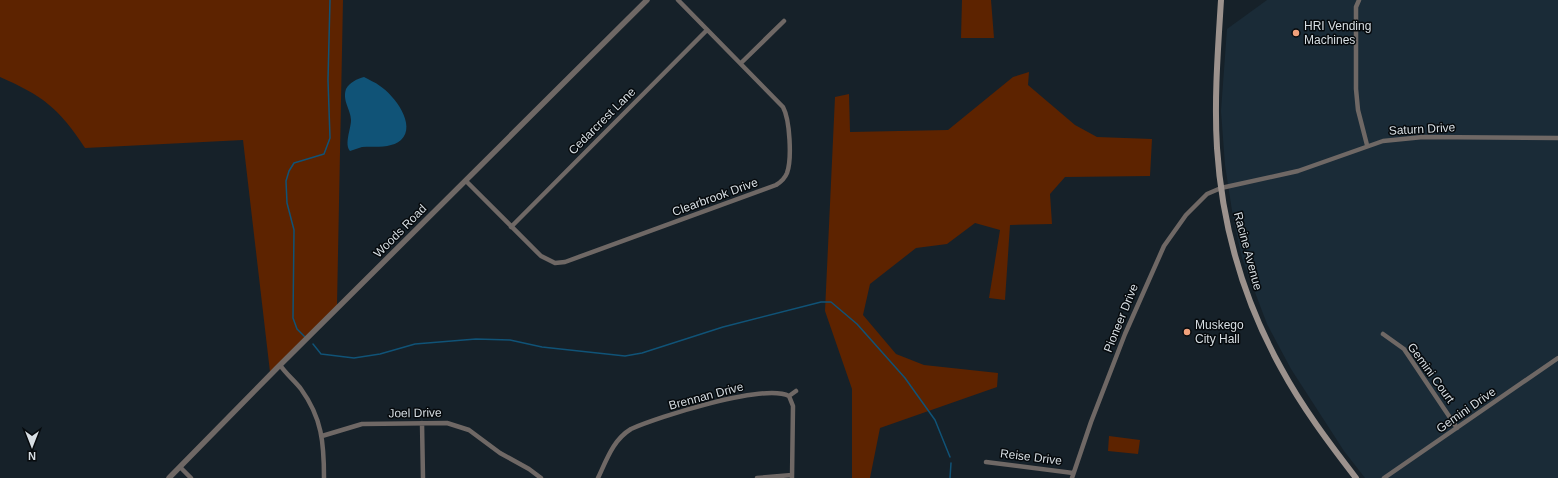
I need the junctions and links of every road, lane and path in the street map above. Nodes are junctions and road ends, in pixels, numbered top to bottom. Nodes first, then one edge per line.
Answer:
1 (647, 0) edge
2 (678, 0) edge
3 (1222, 0) edge
4 (1359, 0) edge
5 (784, 21) dead end
6 (707, 30) junction
7 (741, 63) junction
8 (1558, 138) edge
9 (1367, 146) junction
10 (466, 181) junction
11 (1221, 188) junction
12 (511, 227) junction
13 (1383, 334) dead end
14 (1558, 358) edge
15 (280, 366) junction
16 (796, 391) dead end
17 (789, 396) junction
18 (422, 423) junction
19 (1457, 428) junction
20 (322, 436) junction
21 (986, 462) dead end
22 (180, 467) junction
23 (1073, 473) junction
24 (792, 476) edge
25 (539, 477) edge
26 (169, 478) edge
27 (191, 478) edge
28 (324, 478) edge
29 (423, 478) edge
30 (598, 478) edge
31 (758, 478) edge
32 (1072, 478) edge
33 (1356, 478) edge
34 (1384, 478) edge

1 - 10 street, Woods Road
2 - 6 street, Clearbrook Drive
3 - 11 main road, Racine Avenue
4 - 9 street
5 - 7 street
6 - 7 street, Clearbrook Drive
6 - 12 street, Cedarcrest Lane
7 - 12 street, Clearbrook Drive
8 - 9 street, Saturn Drive
9 - 11 street, Saturn Drive
10 - 12 street, Clearbrook Drive
10 - 15 street, Woods Road
11 - 23 street, Pioneer Drive
11 - 33 main road, Racine Avenue
13 - 19 street, Gemini Court
14 - 19 street, Gemini Drive
15 - 20 street
15 - 22 street, Woods Road
16 - 17 street
17 - 24 street
17 - 30 street, Brennan Drive
18 - 20 street, Joel Drive
18 - 25 street, Joel Drive
18 - 29 street
19 - 34 street, Gemini Drive
20 - 28 street
21 - 23 street, Reise Drive
22 - 26 street, Woods Road
22 - 27 street
23 - 32 street, Pioneer Drive
24 - 31 street

